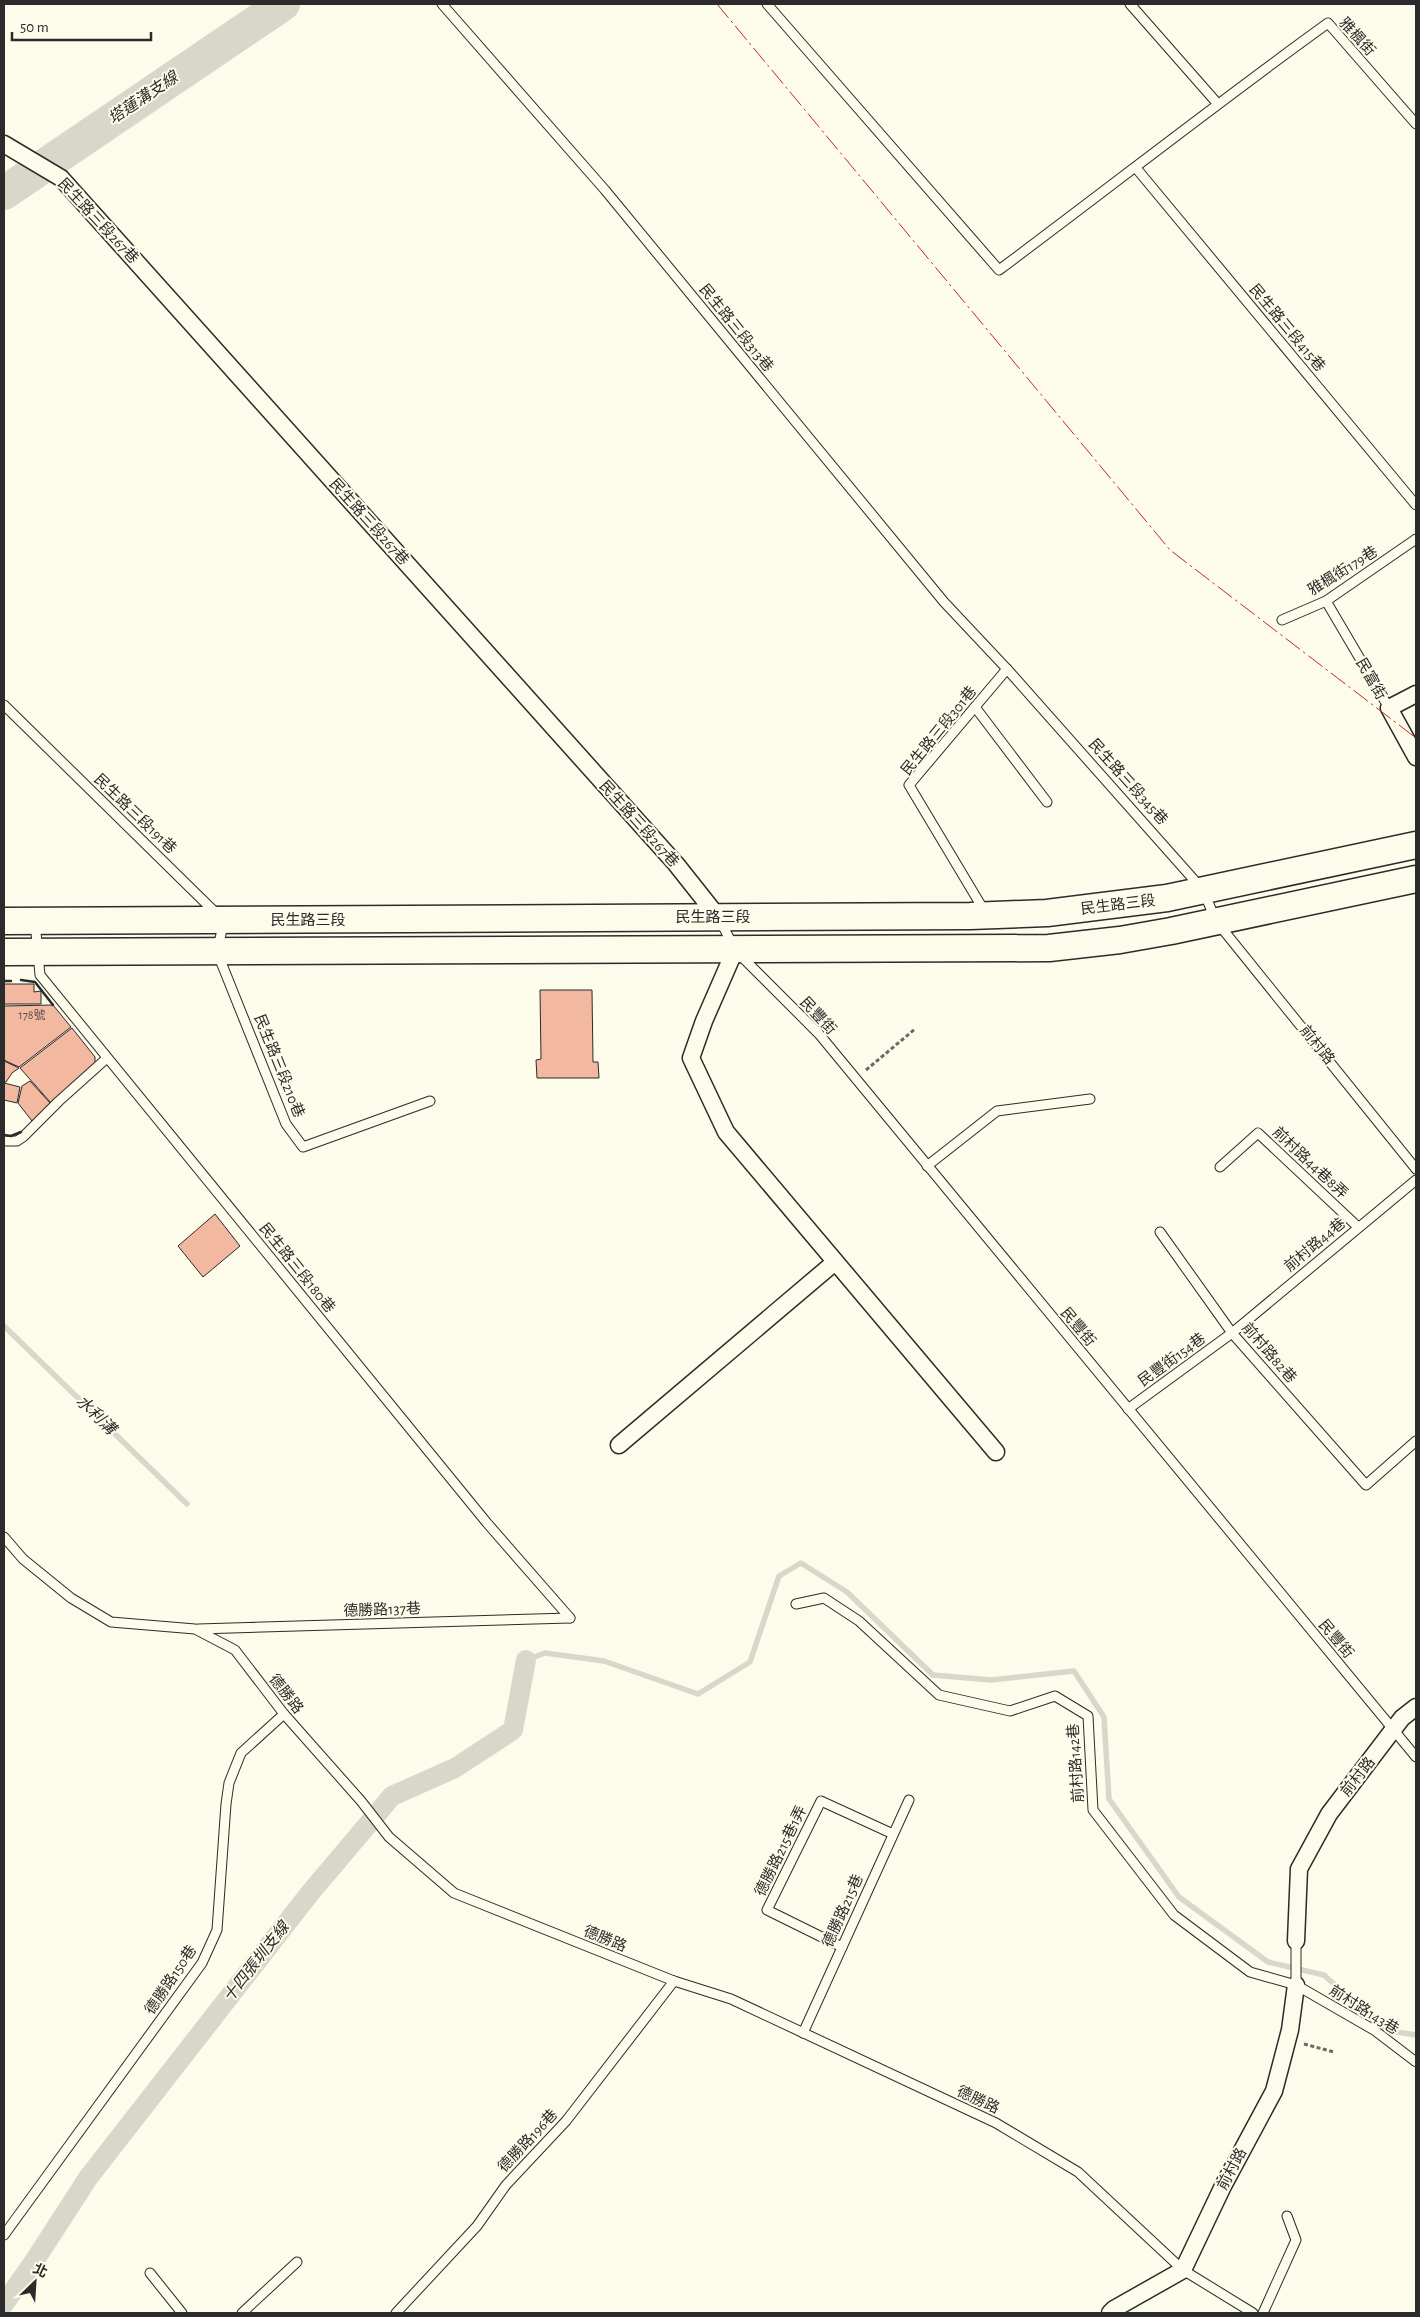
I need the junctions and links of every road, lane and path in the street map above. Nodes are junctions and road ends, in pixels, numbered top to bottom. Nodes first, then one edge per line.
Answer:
1 (442, 4) edge
2 (767, 4) edge
3 (1130, 4) edge
4 (1217, 103) junction
5 (1416, 124) edge
6 (4, 144) edge
7 (1136, 168) junction
8 (1416, 505) edge
9 (1416, 539) edge
10 (1326, 601) junction
11 (1282, 620) dead end
12 (1007, 669) junction
13 (1416, 694) edge
14 (4, 705) edge
15 (975, 707) junction
16 (1389, 708) junction
17 (1416, 757) edge
18 (1047, 802) dead end
19 (1416, 844) edge
20 (1416, 879) edge
21 (1203, 890) junction
22 (987, 916) junction
23 (718, 917) junction
24 (224, 920) junction
25 (4, 921) edge
26 (35, 921) junction
27 (1216, 921) junction
28 (735, 950) junction
29 (4, 952) edge
30 (36, 952) junction
31 (217, 952) junction
32 (915, 1029) dead end
33 (107, 1058) junction
34 (855, 1079) junction
35 (1090, 1099) dead end
36 (430, 1101) dead end
37 (4, 1141) edge
38 (927, 1166) junction
39 (1220, 1167) dead end
40 (1416, 1169) edge
41 (1416, 1180) edge
42 (1358, 1227) junction
43 (1160, 1232) dead end
44 (835, 1262) junction
45 (1232, 1333) junction
46 (1128, 1409) junction
47 (1416, 1442) edge
48 (619, 1445) dead end
49 (996, 1452) dead end
50 (4, 1537) edge
51 (796, 1604) dead end
52 (570, 1618) joint
53 (195, 1629) junction
54 (1416, 1707) edge
55 (284, 1714) junction
56 (1394, 1731) junction
57 (1416, 1757) edge
58 (909, 1800) dead end
59 (893, 1834) junction
60 (1296, 1941) joint
61 (842, 1947) junction
62 (674, 1980) junction
63 (1296, 1985) junction
64 (803, 2033) junction
65 (1286, 2040) junction
66 (1334, 2052) dead end
67 (1416, 2062) edge
68 (1287, 2216) dead end
69 (4, 2235) edge
70 (297, 2262) dead end
71 (1183, 2270) junction
72 (150, 2273) dead end
73 (182, 2313) edge
74 (242, 2313) edge
75 (396, 2313) edge
76 (1110, 2313) edge
77 (1253, 2313) edge
78 (1263, 2313) edge

1 - 12 lane, 民生路三段313巷
2 - 7 lane
3 - 4 lane
4 - 5 lane, 雅楓街
4 - 7 lane
6 - 23 street, 民生路三段267巷
7 - 8 lane, 民生路三段415巷
9 - 10 lane, 雅楓街179巷
10 - 11 lane, 雅楓街179巷
10 - 16 lane, 民富街
12 - 15 lane, 民生路三段301巷
12 - 21 lane, 民生路三段345巷
13 - 16 street
14 - 24 lane, 民生路三段191巷
15 - 18 lane
15 - 22 lane, 民生路三段301巷
16 - 17 street, 民富街
19 - 21 main road, 民生路三段
20 - 27 main road, 民生路三段
21 - 22 main road, 民生路三段
21 - 27 lane, 民生路三段345巷
22 - 23 main road, 民生路三段
23 - 24 main road, 民生路三段
23 - 28 lane, 民豐街
24 - 26 main road, 民生路三段
24 - 31 lane
25 - 26 main road, 民生路三段
26 - 30 lane, 民生路三段180巷
27 - 28 main road, 民生路三段
27 - 40 lane, 前村路
28 - 31 main road, 民生路三段
28 - 34 lane, 民豐街
28 - 44 street
29 - 30 main road, 民生路三段
30 - 31 main road, 民生路三段
30 - 33 lane, 民生路三段180巷
31 - 36 lane, 民生路三段210巷
32 - 34 path
33 - 37 lane
33 - 52 lane, 民生路三段180巷
34 - 38 lane, 民豐街
35 - 38 lane
38 - 46 lane, 民豐街
39 - 42 lane, 前村路44巷8弄
41 - 42 lane, 前村路44巷
42 - 45 lane, 前村路44巷
43 - 45 lane, 前村路82巷
44 - 48 street
44 - 49 street
45 - 46 lane, 民豐街154巷
45 - 47 lane, 前村路82巷
46 - 56 lane, 民豐街
50 - 53 lane, 德勝路
51 - 63 lane, 前村路142巷
52 - 53 lane, 德勝路137巷
53 - 55 lane, 德勝路
54 - 56 street, 前村路
55 - 62 lane, 德勝路
55 - 69 lane, 德勝路150巷
56 - 57 lane, 民豐街
56 - 60 street, 前村路
58 - 59 lane, 德勝路215巷
59 - 61 lane, 德勝路215巷
59 - 61 lane, 德勝路215巷1弄
60 - 63 lane
61 - 64 lane, 德勝路215巷
62 - 64 lane, 德勝路
62 - 75 lane, 德勝路196巷
63 - 65 street, 前村路
63 - 67 lane, 前村路143巷
64 - 71 lane, 德勝路
65 - 66 path
65 - 71 street, 前村路
68 - 78 lane
70 - 74 lane
71 - 76 street
71 - 77 lane, 德勝路
72 - 73 lane

